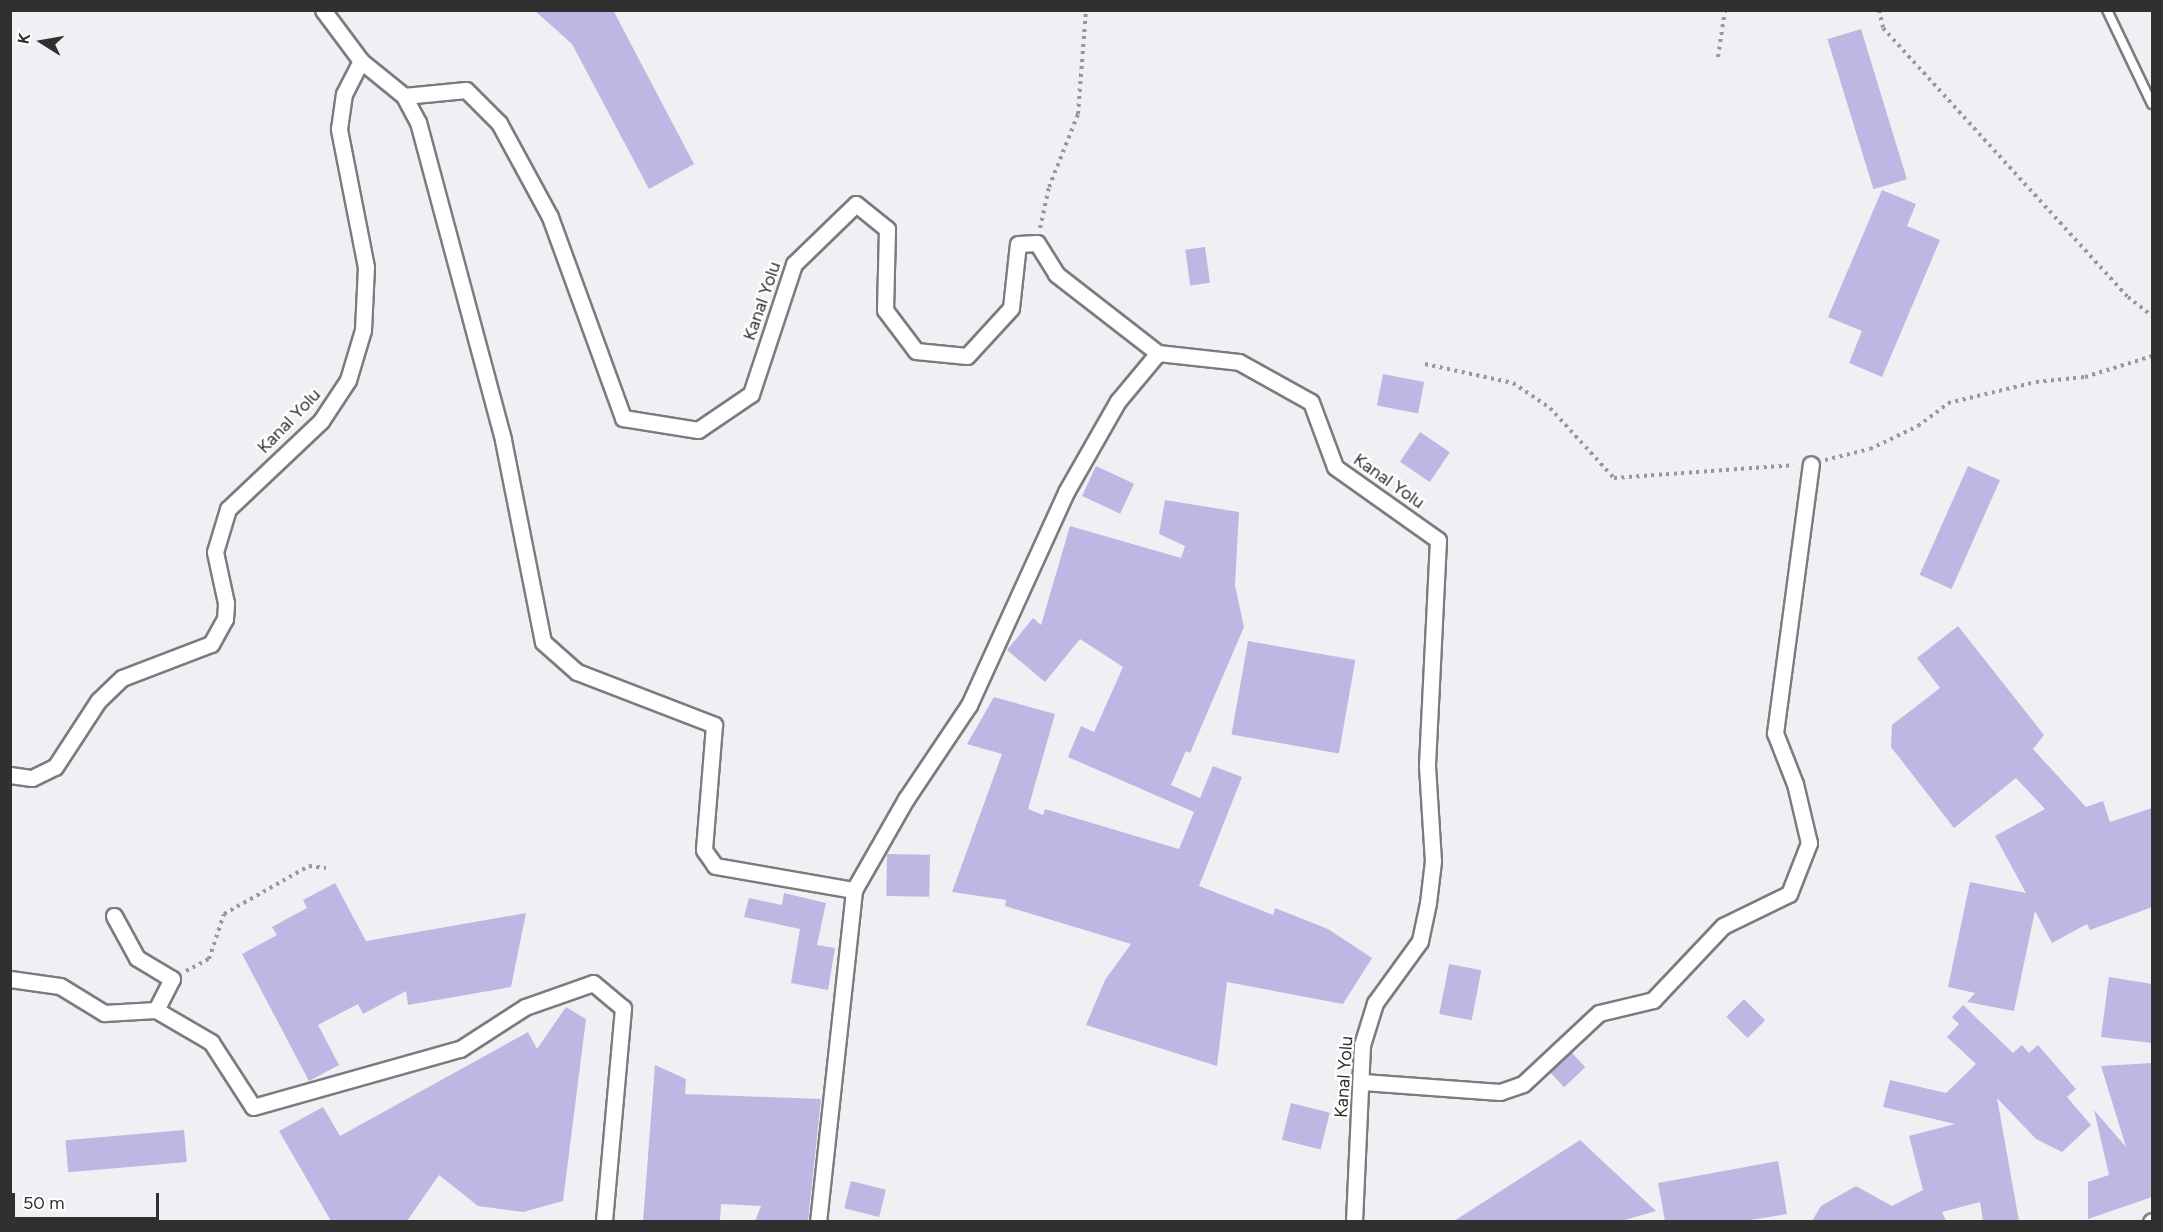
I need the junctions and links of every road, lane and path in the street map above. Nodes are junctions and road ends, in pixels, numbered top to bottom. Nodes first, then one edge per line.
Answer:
1 (323, 10) edge
2 (1086, 10) edge
3 (1725, 10) edge
4 (1879, 10) edge
5 (2107, 10) edge
6 (1718, 57) dead end
7 (362, 61) junction
8 (404, 96) junction
9 (2152, 104) edge
10 (1036, 243) junction
11 (2152, 316) edge
12 (1158, 353) junction
13 (2152, 356) edge
14 (1425, 364) dead end
15 (1811, 464) junction
16 (10, 775) edge
17 (326, 868) dead end
18 (854, 890) junction
19 (114, 916) dead end
20 (10, 979) edge
21 (172, 979) junction
22 (156, 1010) junction
23 (1363, 1082) junction
24 (604, 1221) edge
25 (818, 1221) edge
26 (1354, 1221) edge

1 - 7 street
2 - 10 path
3 - 6 path
4 - 11 path
5 - 9 lane
7 - 8 street
7 - 16 street, Kanal Yolu
8 - 10 street, Kanal Yolu
8 - 18 street
10 - 12 street
12 - 18 street
12 - 23 street, Kanal Yolu
13 - 15 path
14 - 15 path
15 - 23 street
17 - 21 path
18 - 25 street
19 - 21 street
20 - 22 street
21 - 22 street
22 - 24 street
23 - 26 street, Kanal Yolu

